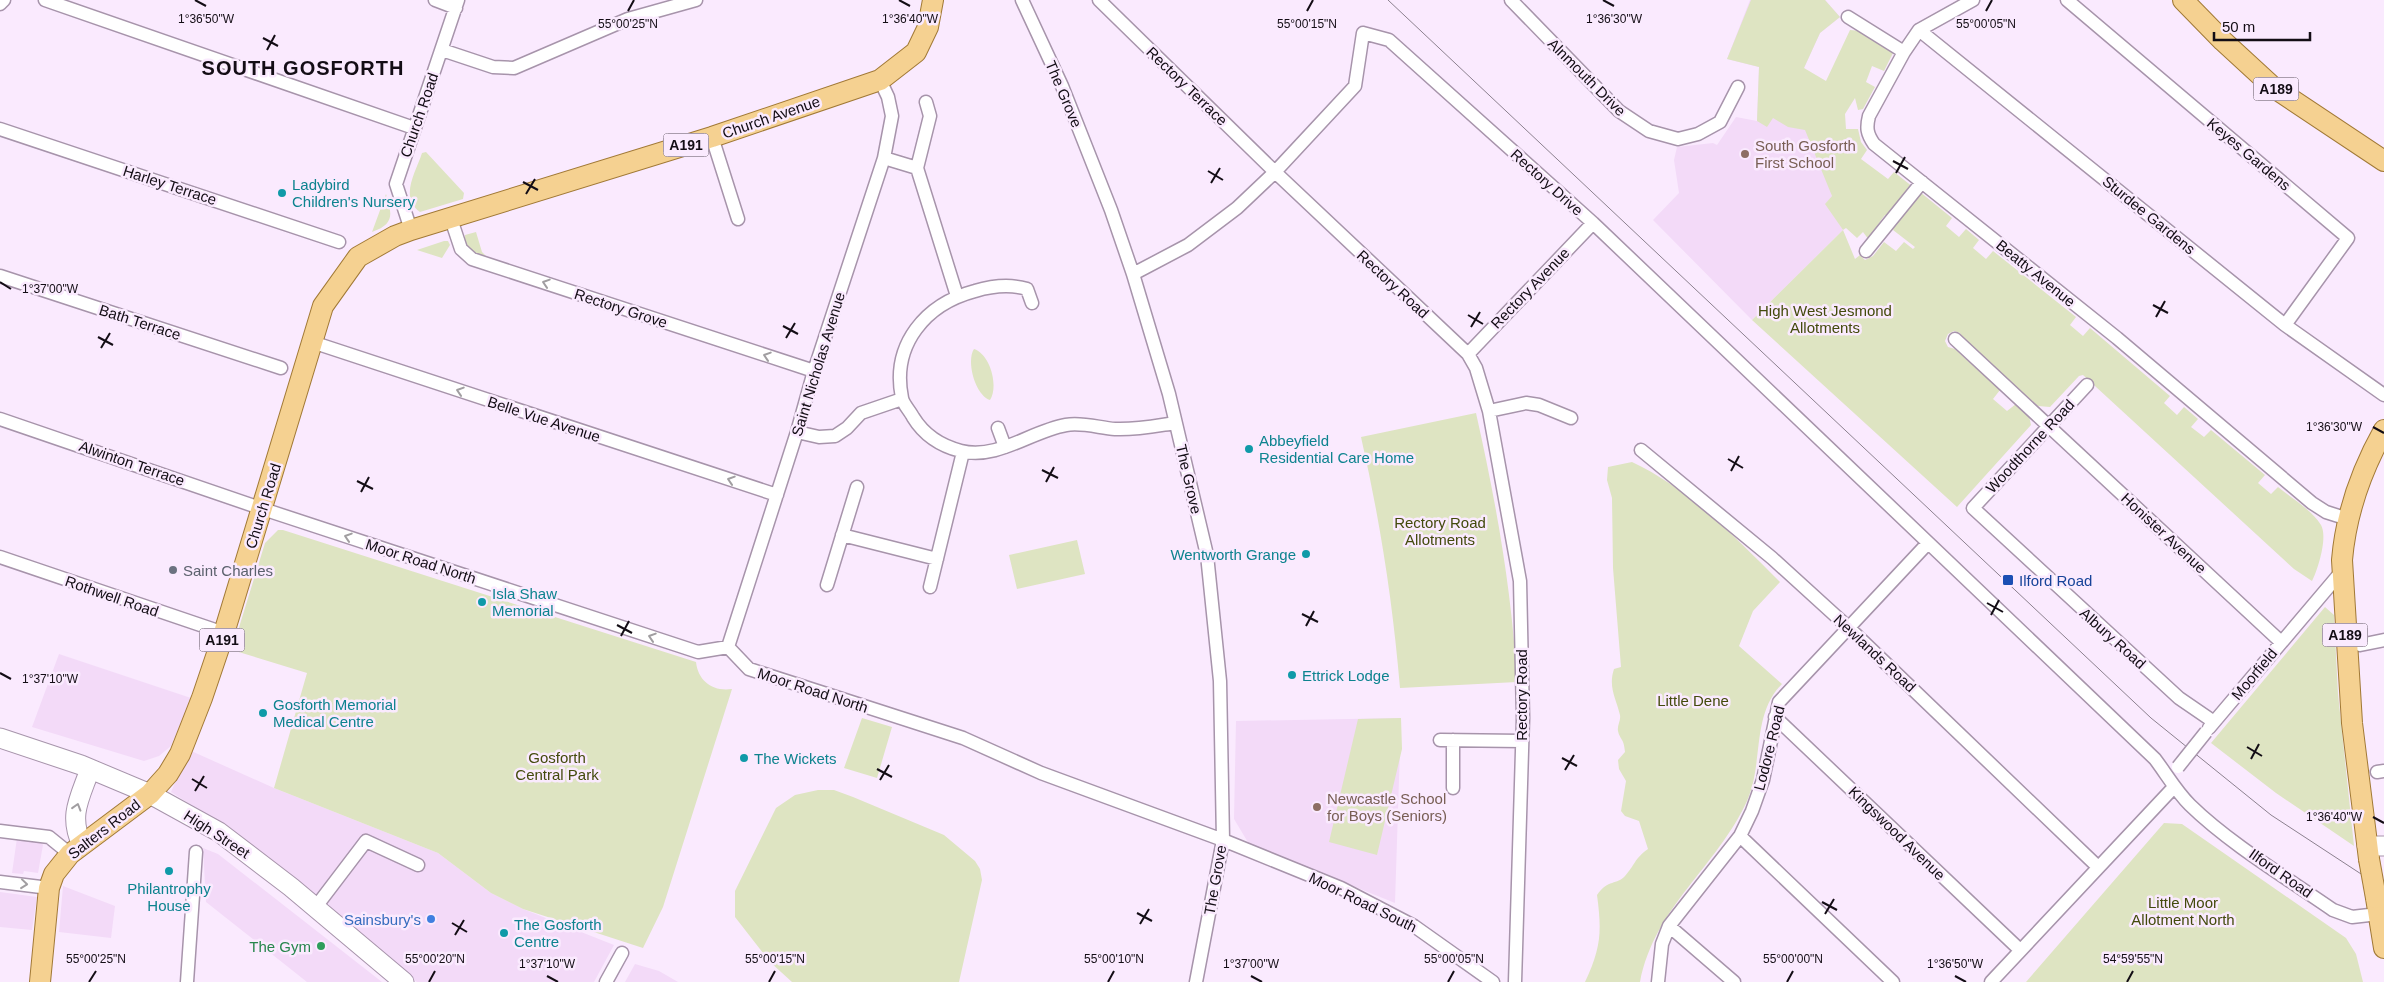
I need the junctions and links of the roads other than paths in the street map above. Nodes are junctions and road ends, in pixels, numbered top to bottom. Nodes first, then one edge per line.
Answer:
1 (4, 0) edge
2 (45, 0) edge
3 (435, 0) edge
4 (696, 0) edge
5 (933, 0) edge
6 (1022, 0) edge
7 (1099, 0) edge
8 (1511, 0) edge
9 (1972, 0) edge
10 (2067, 0) edge
11 (2183, 0) edge
12 (0, 4) edge
13 (457, 4) edge
14 (1848, 17) dead end
15 (1919, 30) junction
16 (442, 50) junction
17 (1904, 52) junction
18 (880, 80) junction
19 (1738, 87) dead end
20 (926, 102) dead end
21 (414, 128) junction
22 (0, 129) edge
23 (712, 137) junction
24 (884, 158) junction
25 (2384, 161) edge
26 (917, 168) junction
27 (1275, 172) junction
28 (1922, 182) junction
29 (451, 219) junction
30 (738, 219) dead end
31 (1593, 223) junction
32 (403, 233) junction
33 (339, 242) dead end
34 (1866, 251) dead end
35 (1133, 274) junction
36 (0, 276) edge
37 (957, 296) junction
38 (1032, 303) dead end
39 (2285, 325) junction
40 (1955, 339) dead end
41 (312, 342) junction
42 (1722, 346) joint
43 (1468, 354) junction
44 (281, 368) dead end
45 (814, 371) junction
46 (2087, 385) dead end
47 (2384, 395) edge
48 (902, 399) junction
49 (1489, 411) junction
50 (0, 418) edge
51 (1571, 418) dead end
52 (1175, 423) junction
53 (2048, 425) junction
54 (998, 428) dead end
55 (2384, 430) edge
56 (797, 432) junction
57 (1005, 447) junction
58 (1642, 450) dead end
59 (963, 452) junction
60 (857, 487) dead end
61 (777, 496) junction
62 (1973, 508) joint
63 (263, 509) junction
64 (2348, 519) junction
65 (842, 535) junction
66 (1928, 543) junction
67 (0, 557) edge
68 (937, 559) junction
69 (2342, 571) junction
70 (827, 585) dead end
71 (930, 587) dead end
72 (1849, 628) junction
73 (224, 633) junction
74 (2384, 640) edge
75 (2281, 642) junction
76 (2360, 645) dead end
77 (728, 647) junction
78 (1775, 717) junction
79 (2210, 727) junction
80 (0, 738) edge
81 (1522, 741) junction
82 (90, 769) junction
83 (2171, 783) junction
84 (1453, 788) dead end
85 (150, 794) junction
86 (0, 831) edge
87 (1740, 836) junction
88 (1223, 840) junction
89 (76, 850) junction
90 (2373, 850) edge
91 (196, 852) dead end
92 (418, 865) dead end
93 (2098, 867) junction
94 (0, 882) edge
95 (48, 888) junction
96 (2377, 906) junction
97 (315, 908) junction
98 (1670, 926) junction
99 (2384, 948) edge
100 (2019, 949) junction
101 (622, 953) dead end
102 (40, 982) edge
103 (187, 982) edge
104 (404, 982) edge
105 (606, 982) edge
106 (1196, 982) edge
107 (1493, 982) edge
108 (1515, 982) edge
109 (1658, 982) edge
110 (1734, 982) edge
111 (1893, 982) edge
112 (1991, 982) edge

1 - 12 street
2 - 21 street
3 - 13 street
4 - 16 street
5 - 18 main road, Church Avenue / A191
6 - 35 street, The Grove
7 - 27 street, Rectory Terrace
8 - 19 street, Alnmouth Drive
9 - 15 street, Beatty Avenue
10 - 39 street, Keyes Gardens
11 - 25 main road, A189
13 - 16 street, Church Road
14 - 17 street
15 - 17 street, Beatty Avenue
15 - 39 street, Sturdee Gardens
16 - 21 street, Church Road
17 - 28 street, Beatty Avenue
18 - 23 main road, Church Avenue / A191
18 - 24 street, Saint Nicholas Avenue
20 - 26 street
21 - 32 street, Church Road
22 - 33 street, Harley Terrace
23 - 29 main road, Church Avenue / A191
23 - 30 street
24 - 26 street
24 - 45 street, Saint Nicholas Avenue
26 - 37 street
27 - 31 street, Rectory Drive
27 - 35 street
27 - 43 street, Rectory Road
28 - 34 street
28 - 64 street, Beatty Avenue
29 - 32 main road, Church Avenue / A191
45 -> 29 street, Rectory Grove
31 - 42 street, Rectory Drive
31 - 43 street, Rectory Avenue
32 - 41 main road, Church Road / A191
35 - 52 street, The Grove
36 - 44 street, Bath Terrace
37 - 38 street
37 - 48 street
39 - 47 street, Sturdee Gardens
40 - 53 street, Honister Avenue
61 -> 41 street, Belle Vue Avenue
41 - 63 main road, Church Road / A191
42 - 66 street, Ilford Road
43 - 49 street, Rectory Road
45 - 56 street, Saint Nicholas Avenue
46 - 53 street, Woodthorne Road
48 - 56 street
48 - 59 street
49 - 51 street
49 - 81 street, Rectory Road
50 - 63 street, Alwinton Terrace
52 - 57 street
52 - 88 street, The Grove
53 - 62 street, Woodthorne Road
53 - 75 street, Honister Avenue
54 - 57 street
55 - 64 main road, A189
56 - 61 street, Saint Nicholas Avenue
57 - 59 street
58 - 72 street, Newlands Road
59 - 68 street
60 - 65 street
61 - 77 street, Saint Nicholas Avenue
62 - 79 street, Albury Road
63 - 73 main road, Church Road / A191
77 -> 63 street, Moor Road North
64 - 69 main road, A189
65 - 68 street
65 - 70 street
66 - 72 street, Lodore Road
66 - 83 street, Ilford Road
67 - 73 street, Rothwell Road
68 - 71 street
69 - 75 street, Moorfield
69 - 90 main road, A189
72 - 78 street, Lodore Road
72 - 93 street, Newlands Road
73 - 85 main road, Church Road / A191
74 - 76 street
75 - 79 street, Moorfield
77 - 88 street, Moor Road North
78 - 87 street, Lodore Road
78 - 100 street, Kingswood Avenue
79 - 83 street, Moorfield, bridge
80 - 82 main road, High Street
81 - 84 street
81 - 108 street, Rectory Road
82 - 85 main road, High Street
89 -> 82 main road
83 - 93 street, Moorfield
83 - 96 street, Ilford Road
85 - 89 main road, Salters Road / A191
85 - 97 main road, High Street
86 - 89 street
87 - 98 street, Lodore Road
87 - 111 street
88 - 106 street, The Grove
88 - 107 street, Moor Road South
89 - 95 main road, Salters Road / A191
90 - 96 main road, A189, bridge
91 - 103 street
92 - 97 street
93 - 100 street, Moorfield
94 -> 95 street
95 - 102 main road, Salters Road / A191
96 - 99 main road, A189
97 - 104 main road, High Street
98 - 109 street, Lodore Road
98 - 110 street
100 - 112 street, Moorfield
101 - 105 street

